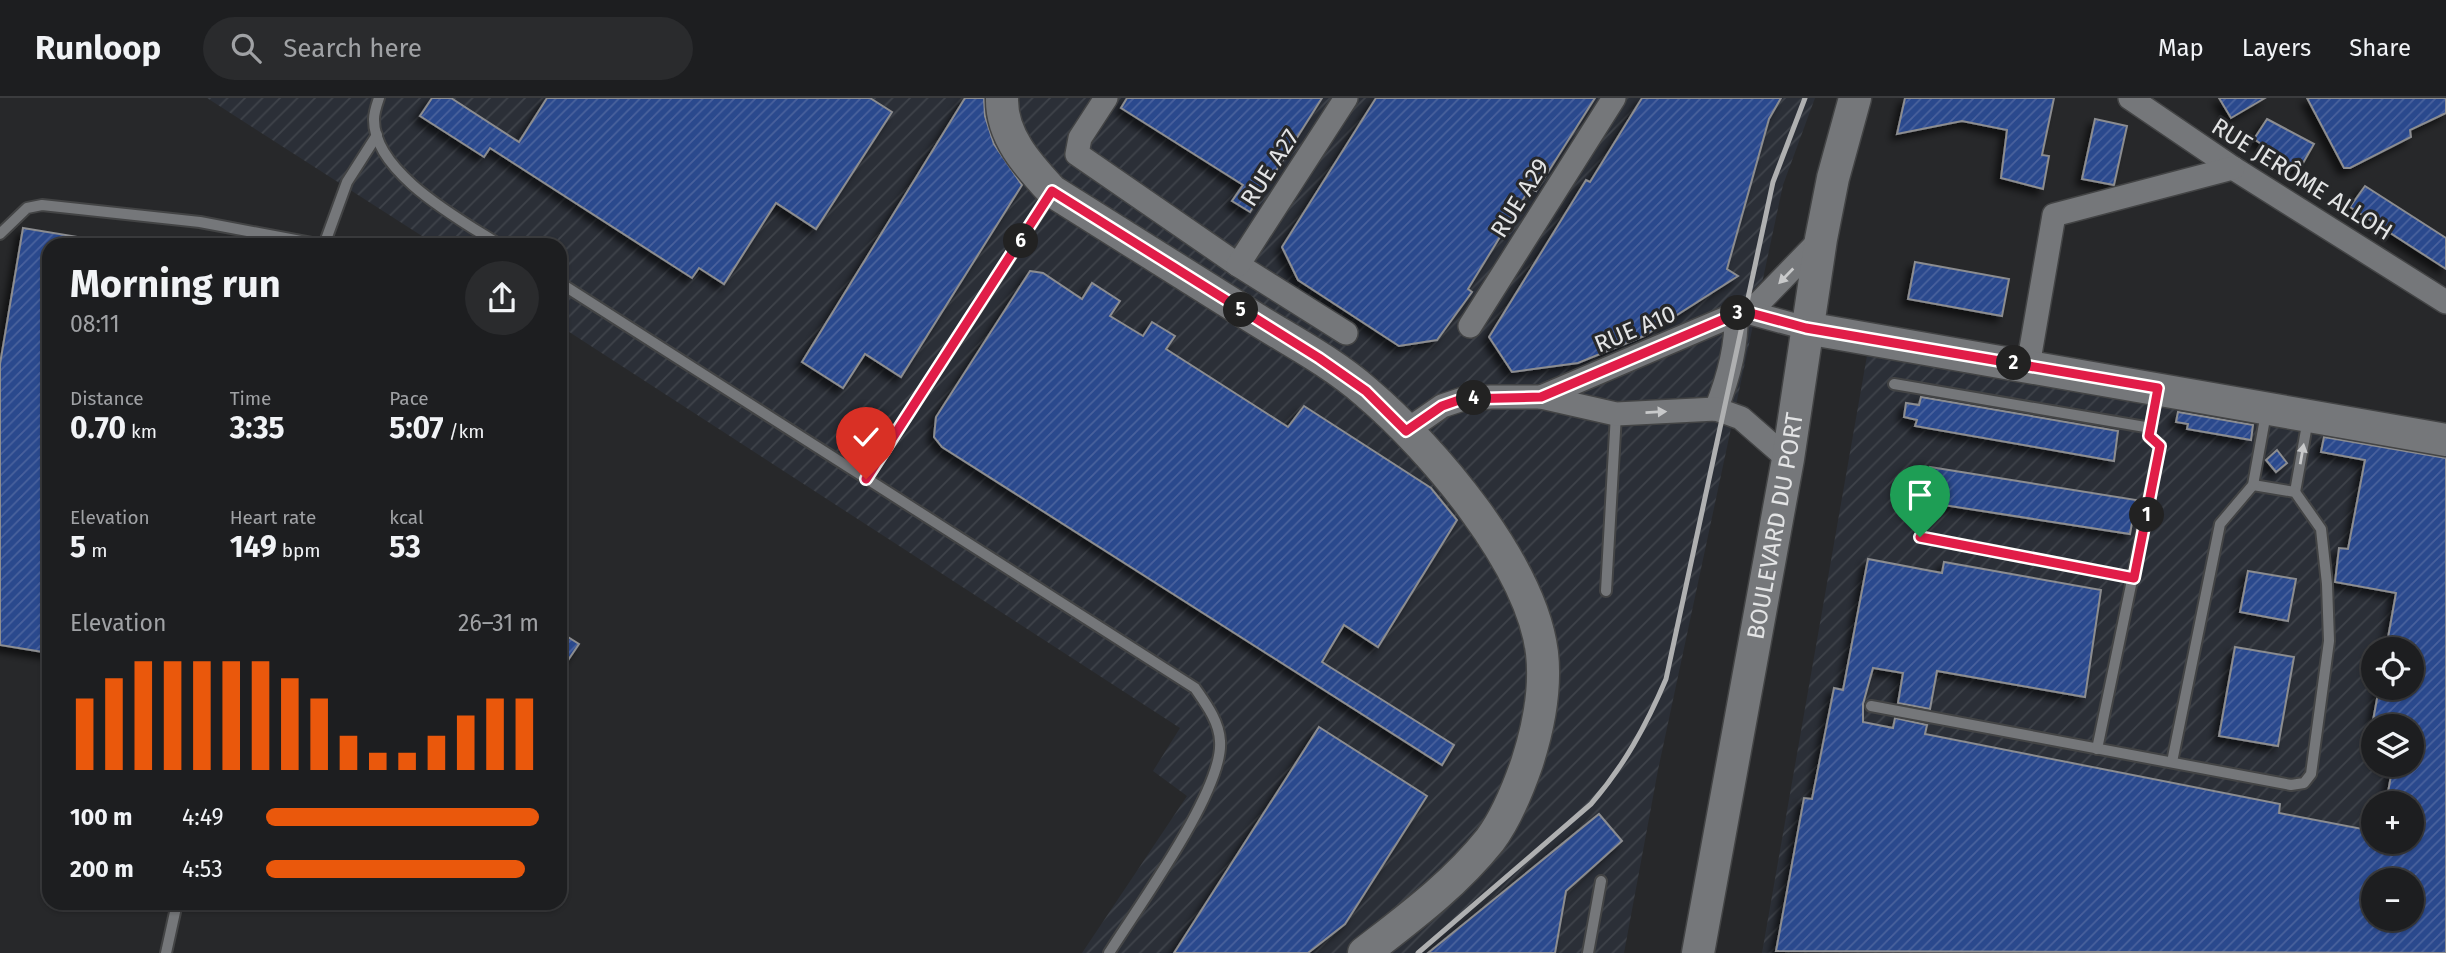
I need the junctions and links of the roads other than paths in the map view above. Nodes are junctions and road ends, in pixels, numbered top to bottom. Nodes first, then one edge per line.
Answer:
1 (379, 98) edge
2 (1002, 98) edge
3 (1106, 98) edge
4 (1346, 98) edge
5 (1614, 98) edge
6 (1855, 98) edge
7 (2130, 98) edge
8 (377, 135) junction
9 (2233, 168) junction
10 (1052, 191) junction
11 (0, 234) edge
12 (286, 238) edge
13 (326, 238) edge
14 (489, 238) edge
15 (1821, 239) junction
16 (1238, 265) junction
17 (567, 287) edge
18 (2446, 302) edge
19 (1743, 313) junction
20 (1470, 326) dead end
21 (1806, 328) junction
22 (1346, 333) dead end
23 (2028, 366) junction
24 (1895, 384) dead end
25 (2158, 388) junction
26 (1541, 397) junction
27 (2267, 408) junction
28 (1716, 409) junction
29 (1616, 414) junction
30 (2309, 416) junction
31 (2151, 428) junction
32 (1406, 431) junction
33 (2446, 440) edge
34 (1788, 459) junction
35 (866, 479) junction
36 (2253, 485) junction
37 (2295, 492) junction
38 (1920, 537) dead end
39 (2134, 578) junction
40 (1606, 591) dead end
41 (1871, 706) dead end
42 (2097, 749) junction
43 (2172, 762) junction
44 (1601, 881) dead end
45 (175, 910) edge
46 (166, 953) edge
47 (1109, 953) edge
48 (1364, 953) edge
49 (1588, 953) edge
50 (1698, 953) edge

1 - 8 lane
2 - 10 street
3 - 16 street
4 - 16 street, RUE A27
5 - 20 street, RUE A29
6 - 15 street, BOULEVARD DU PORT
7 - 9 street, RUE JERÔME ALLOH
8 - 13 lane
8 - 14 lane
9 - 18 street, RUE JERÔME ALLOH
9 - 23 street
10 - 32 street
10 - 35 lane
11 - 12 lane
15 -> 19 street, RUE A10
15 - 21 street, BOULEVARD DU PORT
16 - 22 street
17 - 35 lane
19 - 21 street
19 - 26 street, RUE A10
19 - 28 street
21 - 23 street
21 - 34 street, BOULEVARD DU PORT
23 - 25 street
24 - 31 lane
25 - 27 street
25 - 31 lane
26 - 29 street, RUE A10
26 - 32 street, RUE A10
27 - 30 street
27 - 36 lane
29 -> 28 street, RUE A10
28 - 34 street, RUE A10
29 - 40 lane
30 - 33 street
37 -> 30 lane
31 - 39 lane
32 - 48 street
34 - 50 street, BOULEVARD DU PORT
35 - 47 lane
36 - 37 lane
36 - 43 lane
37 - 43 lane
38 - 39 lane
39 - 42 lane
41 - 42 lane
42 - 43 lane
44 - 49 lane
45 - 46 lane

